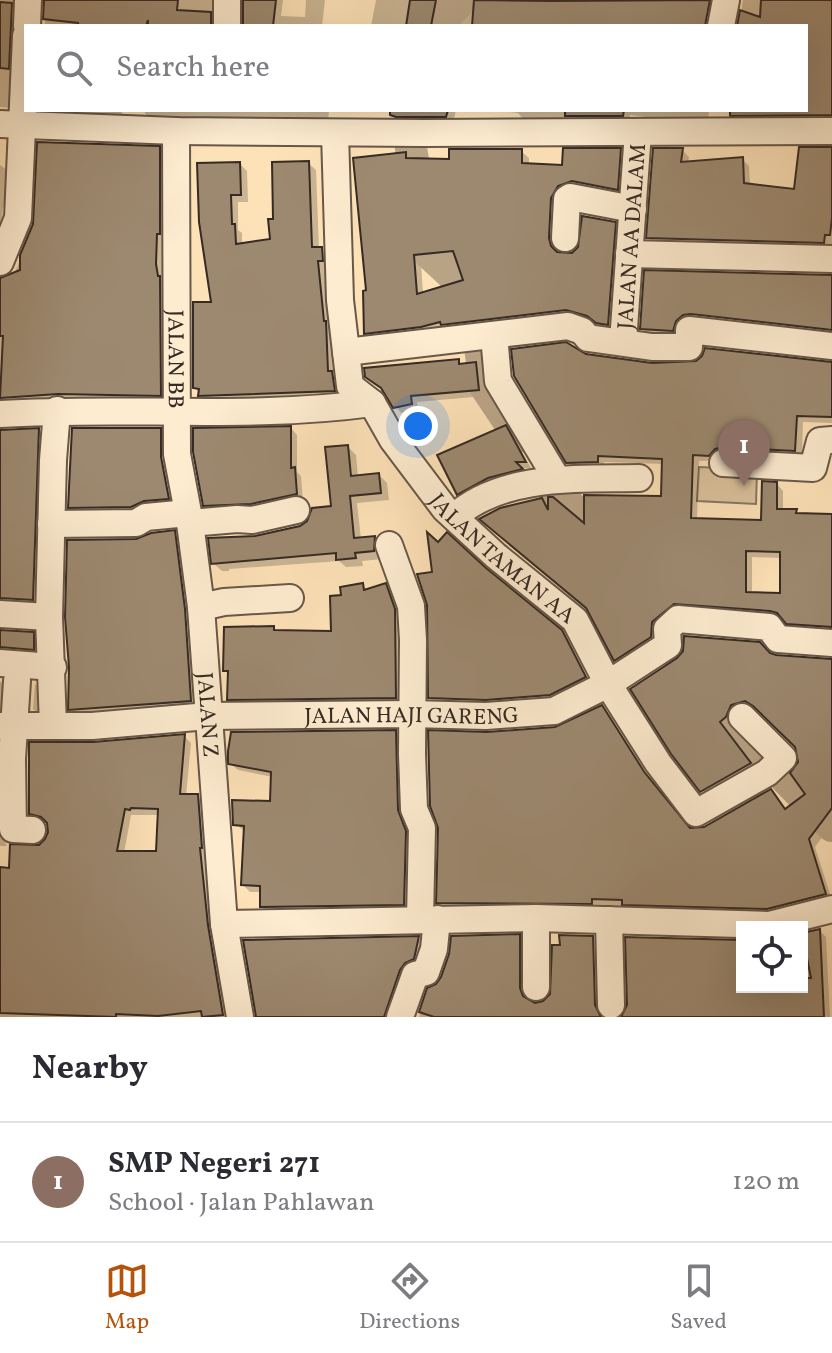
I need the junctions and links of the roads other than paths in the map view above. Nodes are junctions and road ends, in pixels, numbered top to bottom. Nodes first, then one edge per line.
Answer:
1 (28, 0) edge
2 (227, 0) edge
3 (726, 0) edge
4 (27, 24) edge
5 (227, 24) edge
6 (721, 24) edge
7 (224, 120) edge
8 (25, 121) edge
9 (706, 121) edge
10 (176, 131) junction
11 (832, 131) edge
12 (638, 132) junction
13 (335, 133) junction
14 (633, 209) junction
15 (565, 238) dead end
16 (629, 254) junction
17 (832, 259) edge
18 (0, 262) edge
19 (494, 335) junction
20 (623, 342) junction
21 (832, 346) edge
22 (346, 352) junction
23 (372, 403) junction
24 (57, 410) junction
25 (176, 412) junction
26 (0, 414) edge
27 (832, 440) edge
28 (723, 463) dead end
29 (639, 478) dead end
30 (557, 479) junction
31 (296, 510) dead end
32 (454, 517) junction
33 (189, 518) junction
34 (51, 524) junction
35 (389, 545) dead end
36 (290, 598) dead end
37 (201, 607) junction
38 (0, 614) edge
39 (49, 617) junction
40 (832, 643) edge
41 (53, 667) junction
42 (9, 672) edge
43 (608, 684) junction
44 (411, 714) junction
45 (208, 716) junction
46 (742, 717) dead end
47 (7, 726) edge
48 (53, 726) junction
49 (32, 830) dead end
50 (832, 909) edge
51 (536, 918) junction
52 (429, 919) junction
53 (609, 920) junction
54 (224, 924) junction
55 (536, 987) dead end
56 (611, 1005) dead end
57 (404, 1016) edge
58 (240, 1017) edge

1 - 4 street
2 - 5 street
3 - 6 street
7 - 10 street
7 - 13 street
8 - 10 street
8 - 18 street
9 - 11 street
9 - 12 street
10 - 25 street, JALAN BB
12 - 13 street
12 - 14 street, JALAN AA DALAM
13 - 22 street, JALAN TAMAN AA
14 - 15 street
14 - 16 street, JALAN AA DALAM
16 - 17 street
16 - 20 street, JALAN AA DALAM
19 - 20 street
19 - 22 street
19 - 30 street
20 - 21 street
22 - 23 street, JALAN TAMAN AA
23 - 25 street
23 - 32 street, JALAN TAMAN AA
24 - 25 street, JALAN BB
24 - 26 street, JALAN BB
24 - 34 street
25 - 33 street, JALAN Z
27 - 28 street
29 - 30 street
30 - 32 street
31 - 33 street
32 - 43 street, JALAN TAMAN AA
33 - 34 street
33 - 37 street, JALAN Z
34 - 39 street
35 - 44 street
36 - 37 street
37 - 45 street, JALAN Z
38 - 39 street
39 - 41 street
40 - 43 street, JALAN HAJI GARENG
41 - 42 street
41 - 48 street
42 - 47 street
43 - 44 street, JALAN HAJI GARENG
43 - 46 street, JALAN TAMAN AA
44 - 45 street, JALAN HAJI GARENG
44 - 52 street
45 - 48 street, JALAN HAJI GARENG
45 - 54 street, JALAN Z
47 - 48 street, JALAN HAJI GARENG
47 - 49 street
50 - 53 street
51 - 52 street
51 - 53 street
51 - 55 street
52 - 54 street
52 - 57 street
53 - 56 street
54 - 58 street, JALAN Z

